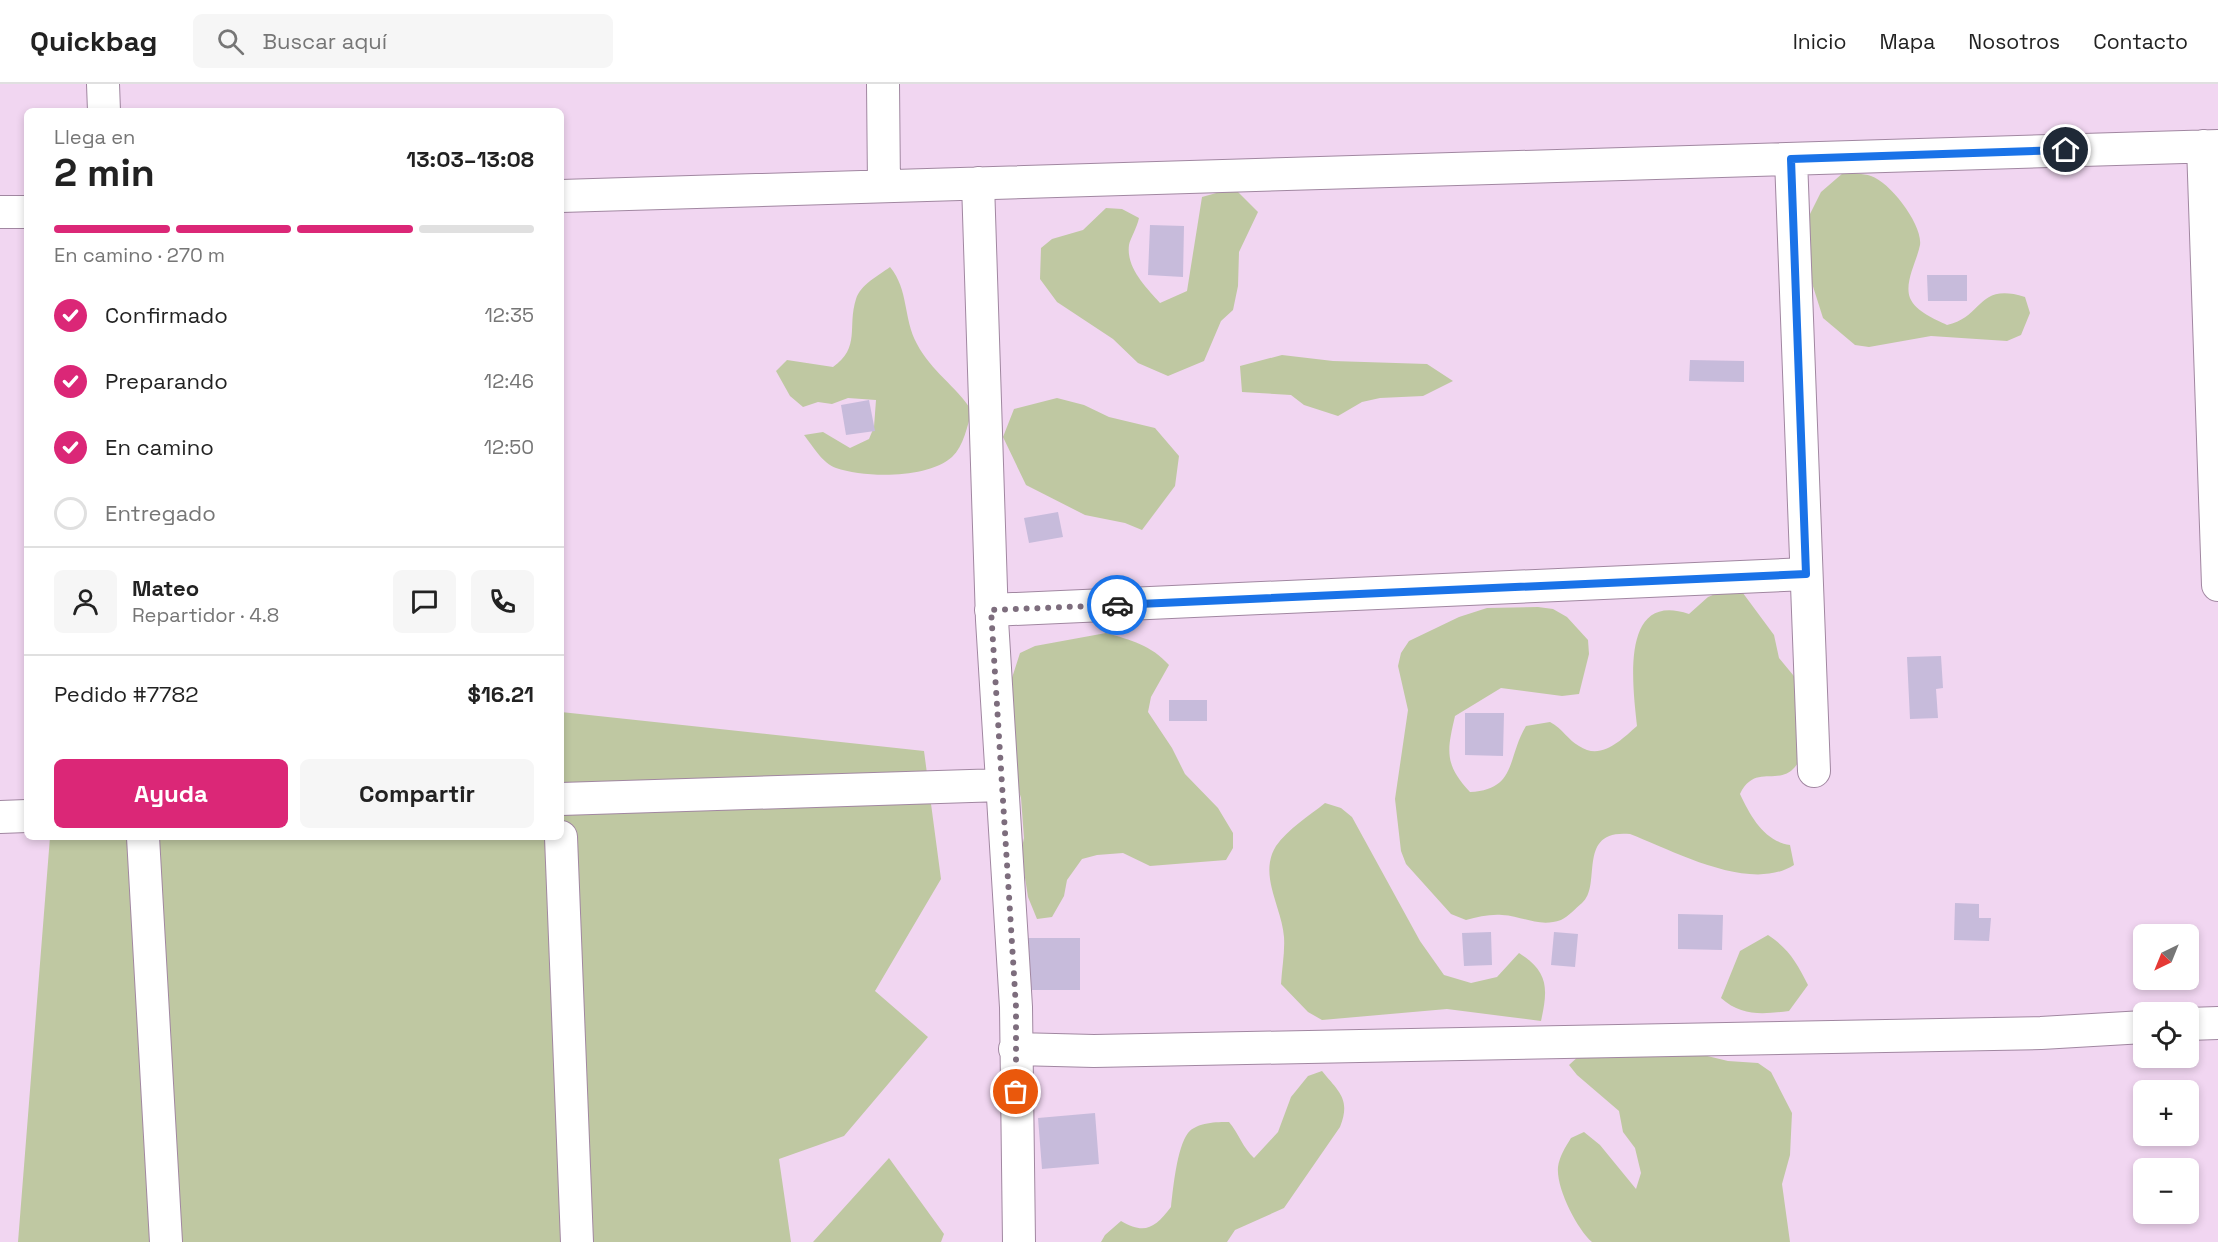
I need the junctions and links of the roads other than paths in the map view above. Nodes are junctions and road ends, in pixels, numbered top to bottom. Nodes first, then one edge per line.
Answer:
1 (103, 84) edge
2 (883, 84) edge
3 (104, 108) edge
4 (2210, 146) edge
5 (1791, 159) junction
6 (978, 183) junction
7 (884, 186) junction
8 (564, 196) edge
9 (0, 212) edge
10 (24, 212) edge
11 (1806, 574) junction
12 (2218, 585) edge
13 (991, 610) junction
14 (1814, 771) dead end
15 (1002, 785) junction
16 (564, 799) edge
17 (24, 816) edge
18 (0, 817) edge
19 (143, 840) edge
20 (561, 840) edge
21 (2218, 1023) edge
22 (2199, 1024) edge
23 (2133, 1028) edge
24 (1015, 1049) junction
25 (166, 1242) edge
26 (577, 1242) edge
27 (1019, 1242) edge

1 - 3 street
2 - 7 street
4 - 5 street
4 - 12 street
5 - 6 street
5 - 11 street
6 - 7 street
6 - 13 street
7 - 8 street
9 - 10 street
11 - 13 street
11 - 14 street
13 - 15 street
15 - 16 street
15 - 24 street
17 - 18 street
19 - 25 street
20 - 26 street
21 - 22 street
23 - 24 street
24 - 27 street

